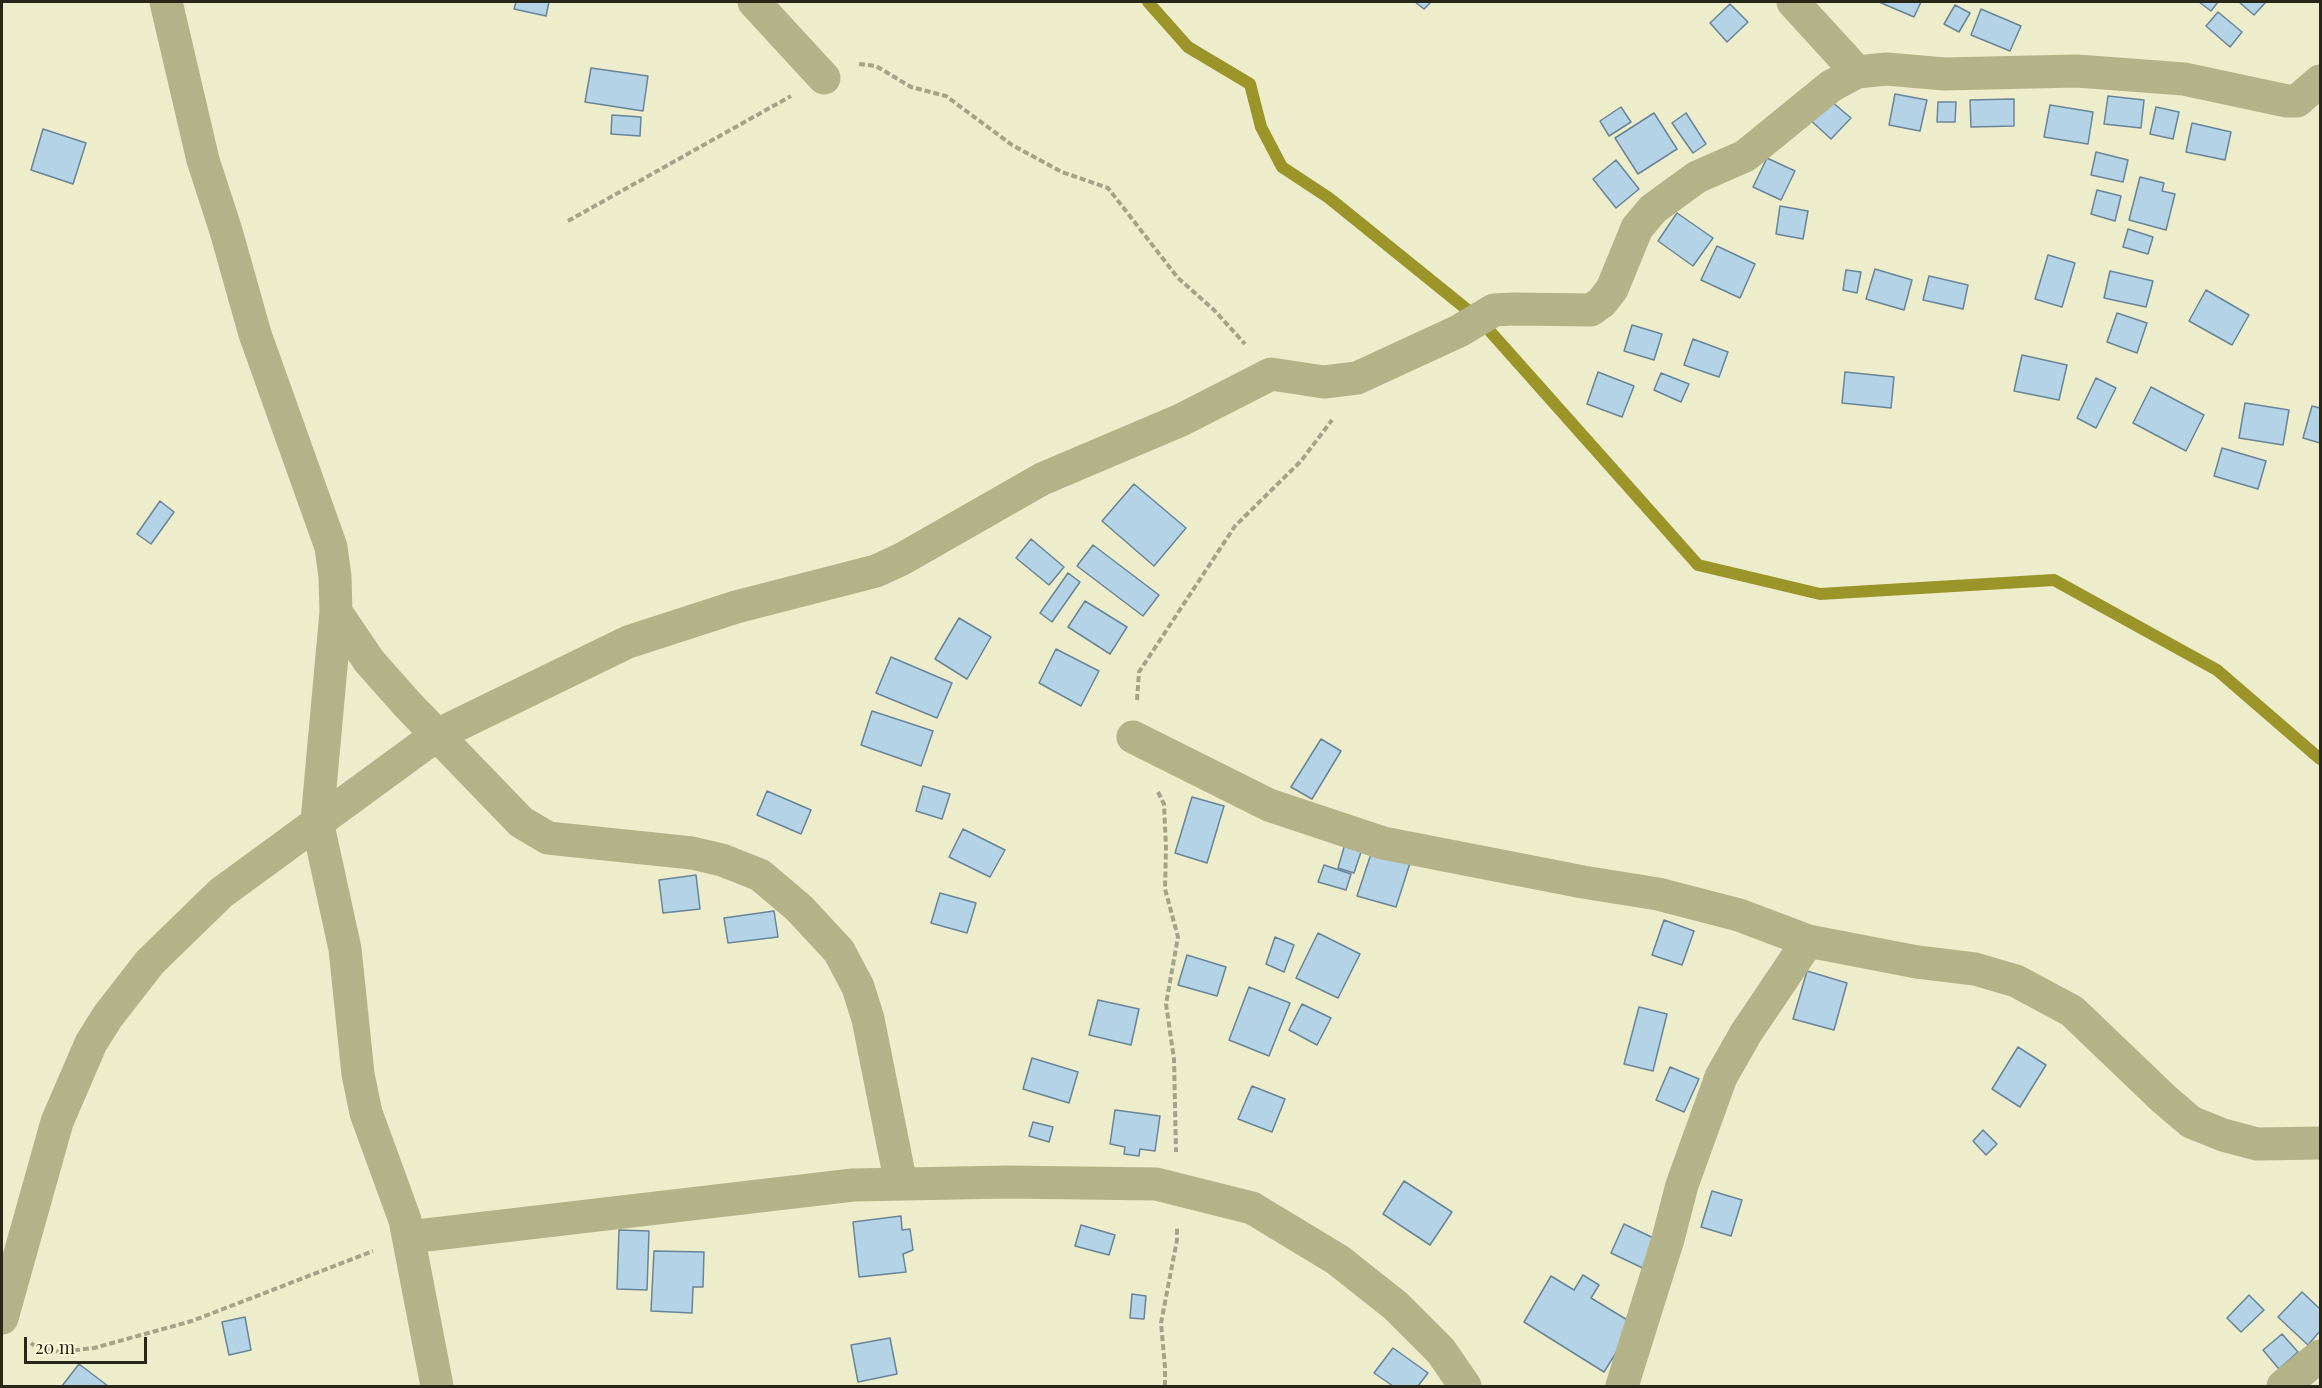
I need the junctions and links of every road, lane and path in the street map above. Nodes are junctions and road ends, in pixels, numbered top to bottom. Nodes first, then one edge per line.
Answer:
1 (166, 2) edge
2 (754, 2) edge
3 (1793, 2) edge
4 (1857, 72) junction
5 (824, 78) junction
6 (2320, 81) edge
7 (568, 221) dead end
8 (1271, 374) junction
9 (1357, 378) junction
10 (336, 612) junction
11 (437, 735) junction
12 (1133, 736) junction
13 (317, 821) junction
14 (1808, 941) junction
15 (2320, 1143) edge
16 (901, 1184) junction
17 (1177, 1189) junction
18 (409, 1238) junction
19 (2, 1318) edge
20 (28, 1341) dead end
21 (2320, 1356) edge
22 (437, 1386) edge
23 (1165, 1386) edge
24 (1466, 1386) edge
25 (1622, 1386) edge
26 (2283, 1386) edge

1 - 10 street
2 - 5 street
3 - 4 street
4 - 6 street
4 - 9 street
5 - 7 path
5 - 8 path
8 - 9 street
8 - 11 street
9 - 12 path
10 - 11 street
10 - 13 street
11 - 13 street
11 - 16 street
12 - 14 street
12 - 17 path
13 - 18 street
13 - 19 street
14 - 15 street
14 - 25 street
16 - 17 street
16 - 18 street
17 - 23 path
17 - 24 street
18 - 20 path
18 - 22 street
21 - 26 street

